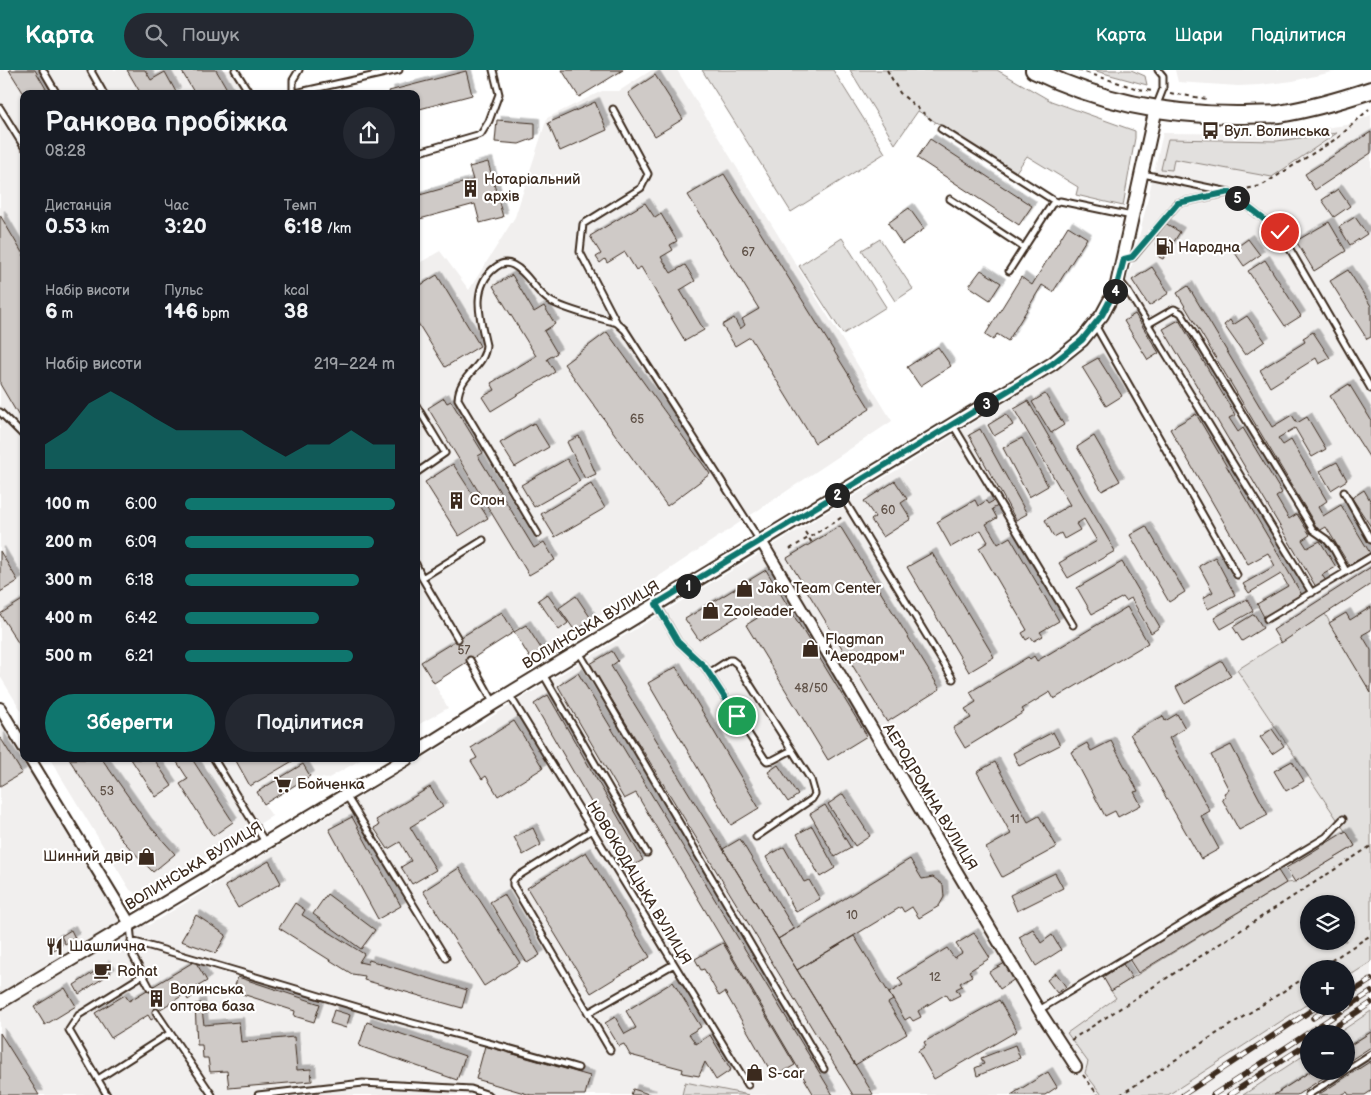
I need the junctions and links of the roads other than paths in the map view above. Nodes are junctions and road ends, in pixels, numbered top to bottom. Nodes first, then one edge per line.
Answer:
1 (43, 70) edge
2 (92, 70) edge
3 (235, 70) edge
4 (299, 70) edge
5 (400, 70) edge
6 (493, 70) edge
7 (1034, 70) edge
8 (1158, 70) edge
9 (55, 90) edge
10 (102, 90) edge
11 (248, 90) edge
12 (292, 90) edge
13 (310, 90) edge
14 (1371, 90) edge
15 (0, 108) edge
16 (1156, 108) junction
17 (612, 109) dead end
18 (941, 129) road end
19 (20, 140) edge
20 (420, 152) edge
21 (1141, 174) junction
22 (1229, 192) junction
23 (950, 200) dead end
24 (1056, 202) junction
25 (1133, 216) junction
26 (1024, 248) junction
27 (1124, 259) junction
28 (1009, 271) dead end
29 (1118, 279) junction
30 (617, 323) junction
31 (1095, 324) junction
32 (1148, 324) junction
33 (1371, 389) edge
34 (420, 411) edge
35 (0, 412) edge
36 (953, 424) junction
37 (20, 432) edge
38 (420, 469) edge
39 (1344, 492) dead end
40 (840, 493) junction
41 (538, 534) dead end
42 (483, 540) dead end
43 (1371, 540) edge
44 (760, 541) junction
45 (1371, 557) edge
46 (1346, 571) junction
47 (420, 573) edge
48 (1237, 575) dead end
49 (422, 578) junction
50 (1312, 593) junction
51 (656, 604) junction
52 (1267, 620) dead end
53 (1073, 625) dead end
54 (458, 639) dead end
55 (579, 652) junction
56 (470, 660) dead end
57 (709, 672) junction
58 (543, 673) junction
59 (953, 679) dead end
60 (509, 694) junction
61 (494, 703) junction
62 (0, 708) edge
63 (20, 741) edge
64 (420, 749) edge
65 (792, 750) junction
66 (32, 762) edge
67 (216, 762) edge
68 (391, 763) edge
69 (346, 795) junction
70 (1343, 819) dead end
71 (592, 830) junction
72 (756, 837) dead end
73 (265, 842) junction
74 (647, 853) dead end
75 (130, 924) junction
76 (131, 941) junction
77 (446, 958) dead end
78 (674, 964) junction
79 (143, 975) junction
80 (150, 988) dead end
81 (0, 1002) edge
82 (1039, 1010) junction
83 (156, 1012) dead end
84 (588, 1013) junction
85 (170, 1033) junction
86 (610, 1050) dead end
87 (1371, 1054) edge
88 (1355, 1065) edge
89 (1076, 1067) road end
90 (578, 1068) dead end
91 (824, 1069) dead end
92 (98, 1079) junction
93 (1332, 1080) edge
94 (748, 1084) dead end
95 (107, 1095) edge
96 (212, 1095) edge
97 (258, 1095) edge
98 (489, 1095) edge
99 (1308, 1095) edge

1 - 9 lane
2 - 10 lane
3 - 11 lane
4 - 12 lane
5 - 13 lane
6 - 20 lane
7 - 16 main road
8 - 16 lane
14 - 16 main road
15 - 19 lane
16 - 21 street, ВОЛИНСЬКА ВУЛИЦЯ
17 - 30 lane
18 - 24 lane
21 - 22 lane
21 - 25 street, ВОЛИНСЬКА ВУЛИЦЯ
22 - 27 lane
22 - 33 lane
23 - 26 lane
24 - 25 lane
24 - 26 lane
25 - 27 street, ВОЛИНСЬКА ВУЛИЦЯ
26 - 28 lane
27 - 29 street, ВОЛИНСЬКА ВУЛИЦЯ
29 - 31 street, ВОЛИНСЬКА ВУЛИЦЯ
29 - 32 lane
30 - 41 lane
30 - 44 lane
31 - 36 street, ВОЛИНСЬКА ВУЛИЦЯ
31 - 48 lane
32 - 46 lane
32 - 50 lane
34 - 38 lane
35 - 37 lane
36 - 40 street, ВОЛИНСЬКА ВУЛИЦЯ
36 - 53 lane
39 - 43 lane
40 - 44 street, ВОЛИНСЬКА ВУЛИЦЯ
40 - 59 lane
42 - 49 lane
44 - 51 street, ВОЛИНСЬКА ВУЛИЦЯ
44 - 82 street, АЕРОДРОМНА ВУЛИЦЯ
45 - 46 lane
46 - 50 lane
47 - 49 lane
49 - 54 lane
50 - 52 lane
51 - 55 street, ВОЛИНСЬКА ВУЛИЦЯ
51 - 57 lane
55 - 58 street, ВОЛИНСЬКА ВУЛИЦЯ
55 - 91 lane
56 - 61 lane
57 - 65 lane
57 - 65 lane
58 - 60 street, ВОЛИНСЬКА ВУЛИЦЯ
58 - 74 lane
60 - 61 street, ВОЛИНСЬКА ВУЛИЦЯ
60 - 71 lane, НОВОКОДАЦЬКА ВУЛИЦЯ
61 - 64 street, ВОЛИНСЬКА ВУЛИЦЯ
62 - 63 street
65 - 72 lane
66 - 75 street
67 - 73 lane
68 - 69 street, ВОЛИНСЬКА ВУЛИЦЯ
69 - 73 street, ВОЛИНСЬКА ВУЛИЦЯ
69 - 77 lane
70 - 82 lane
71 - 78 lane, НОВОКОДАЦЬКА ВУЛИЦЯ
71 - 84 lane
73 - 75 street, ВОЛИНСЬКА ВУЛИЦЯ
75 - 76 lane
75 - 81 street, ВОЛИНСЬКА ВУЛИЦЯ
76 - 79 lane
76 - 90 lane
78 - 84 lane
78 - 94 lane, НОВОКОДАЦЬКА ВУЛИЦЯ
79 - 80 lane
79 - 92 lane
82 - 89 street, АЕРОДРОМНА ВУЛИЦЯ
83 - 85 lane
84 - 86 lane
85 - 92 lane
85 - 96 lane
87 - 88 lane
92 - 95 lane
93 - 99 lane
97 - 98 lane

